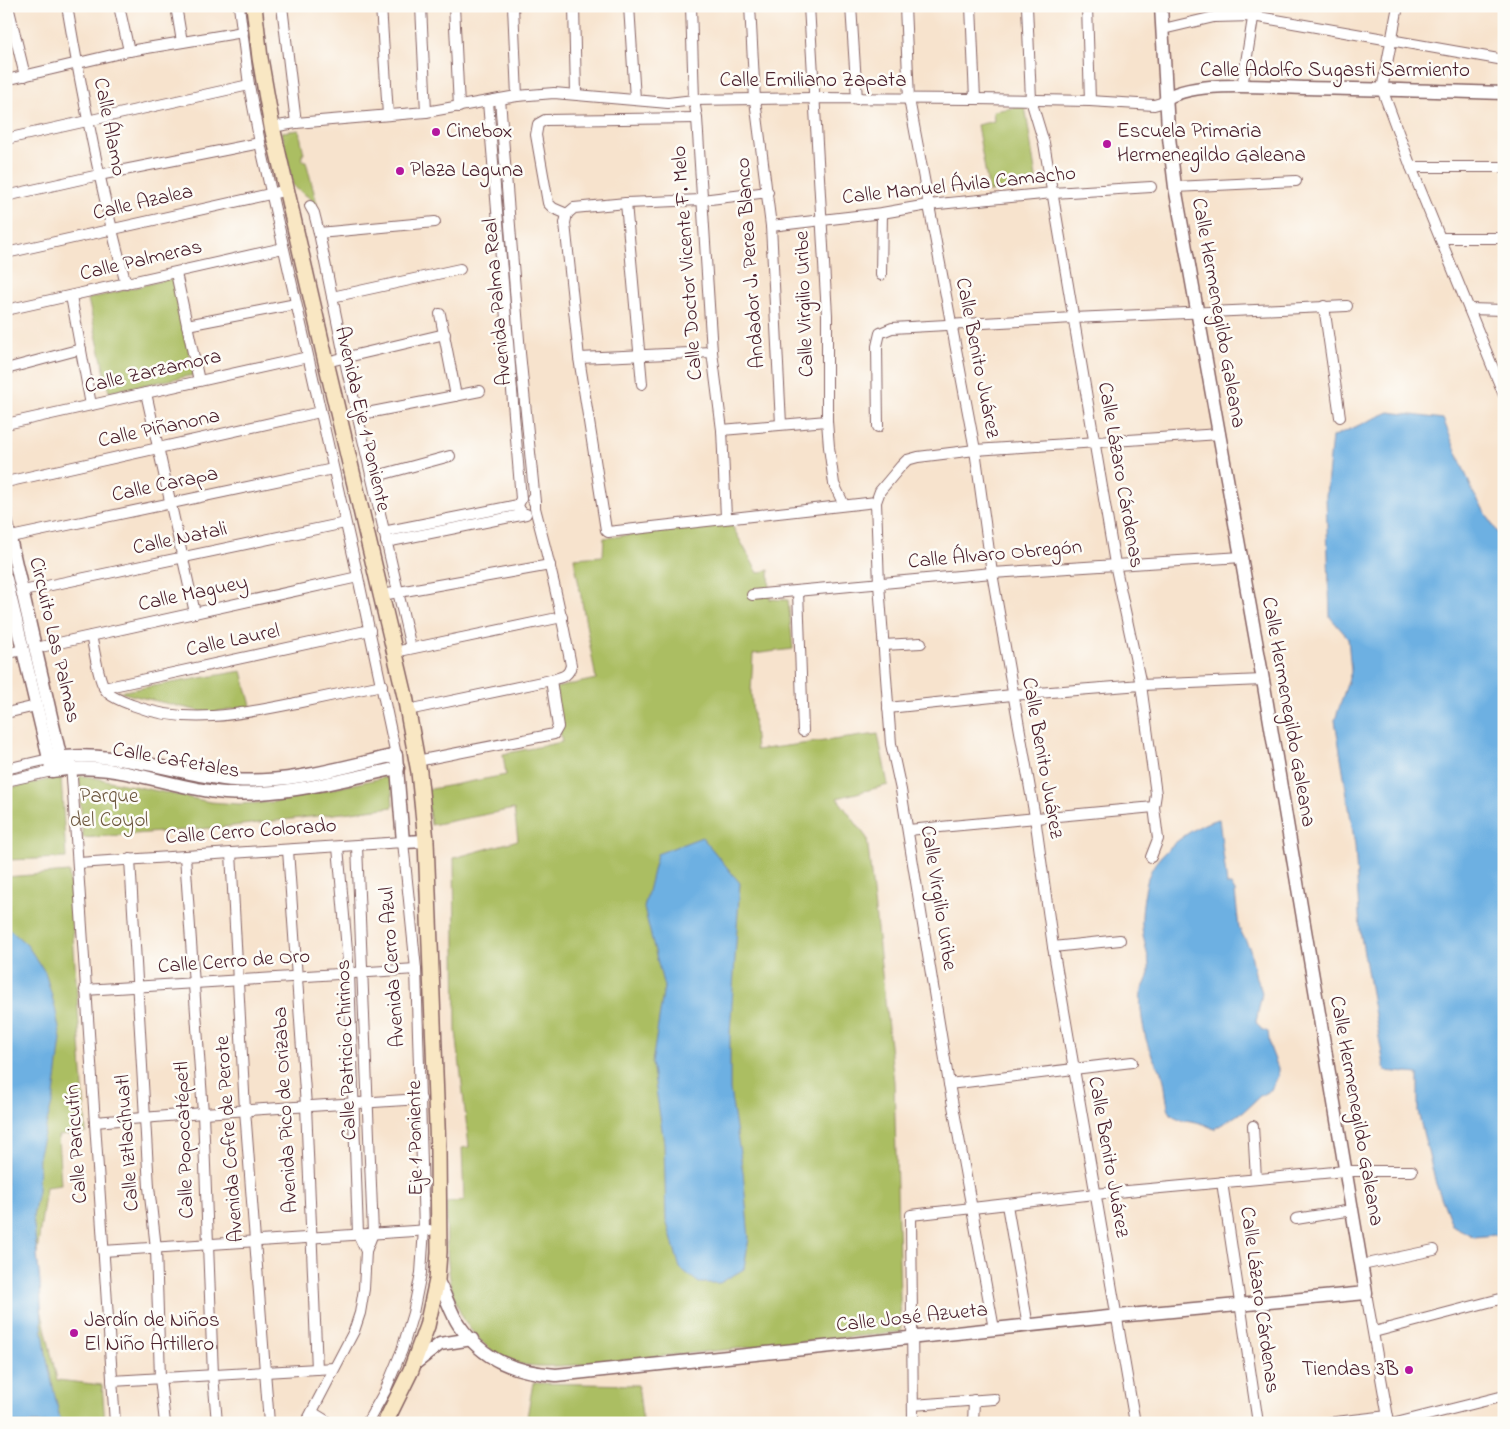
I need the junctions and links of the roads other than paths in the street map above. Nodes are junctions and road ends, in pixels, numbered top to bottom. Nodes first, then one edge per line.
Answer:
1 (8, 6) edge
2 (67, 6) edge
3 (119, 6) edge
4 (176, 6) edge
5 (239, 6) edge
6 (254, 6) edge
7 (282, 6) edge
8 (381, 6) edge
9 (420, 6) edge
10 (454, 6) edge
11 (512, 6) edge
12 (574, 6) edge
13 (630, 6) edge
14 (691, 6) edge
15 (750, 6) edge
16 (809, 6) edge
17 (851, 6) edge
18 (905, 6) edge
19 (971, 6) edge
20 (1027, 6) edge
21 (1087, 6) edge
22 (1161, 6) edge
23 (1398, 6) edge
24 (1254, 11) edge
25 (1163, 29) junction
26 (242, 32) junction
27 (1392, 41) junction
28 (182, 42) junction
29 (129, 51) junction
30 (1504, 60) edge
31 (77, 64) junction
32 (25, 76) junction
33 (6, 80) edge
34 (249, 84) junction
35 (1242, 87) junction
36 (1382, 90) junction
37 (1504, 93) edge
38 (576, 94) junction
39 (517, 96) junction
40 (813, 98) junction
41 (1167, 98) junction
42 (500, 99) junction
43 (634, 99) junction
44 (857, 99) junction
45 (909, 99) junction
46 (975, 99) junction
47 (694, 100) junction
48 (755, 100) junction
49 (1031, 100) junction
50 (1090, 101) junction
51 (488, 102) junction
52 (459, 107) junction
53 (426, 112) junction
54 (388, 115) junction
55 (697, 118) junction
56 (87, 121) junction
57 (296, 123) junction
58 (272, 127) junction
59 (6, 139) edge
60 (260, 143) junction
61 (1410, 167) junction
62 (1504, 167) edge
63 (99, 175) junction
64 (1296, 181) dead end
65 (1151, 187) dead end
66 (1175, 187) junction
67 (288, 190) junction
68 (768, 192) junction
69 (1052, 193) junction
70 (272, 194) junction
71 (6, 196) edge
72 (702, 200) junction
73 (626, 203) junction
74 (928, 205) junction
75 (310, 206) dead end
76 (882, 213) junction
77 (567, 214) junction
78 (820, 220) junction
79 (435, 222) dead end
80 (504, 224) junction
81 (771, 226) junction
82 (111, 230) junction
83 (319, 233) junction
84 (1440, 238) junction
85 (1504, 238) edge
86 (283, 248) junction
87 (6, 252) edge
88 (460, 269) dead end
89 (176, 272) junction
90 (881, 275) dead end
91 (126, 284) junction
92 (71, 296) junction
93 (332, 297) junction
94 (296, 304) junction
95 (1324, 306) junction
96 (1347, 306) dead end
97 (1469, 309) junction
98 (6, 310) edge
99 (1504, 310) edge
100 (1198, 312) junction
101 (440, 314) dead end
102 (1073, 318) junction
103 (187, 325) junction
104 (952, 325) junction
105 (445, 334) junction
106 (81, 348) junction
107 (712, 352) junction
108 (515, 354) junction
109 (640, 355) junction
110 (308, 357) junction
111 (344, 357) junction
112 (580, 358) junction
113 (326, 362) junction
114 (6, 369) edge
115 (199, 381) junction
116 (642, 384) dead end
117 (1502, 389) edge
118 (480, 391) dead end
119 (146, 393) junction
120 (456, 396) junction
121 (91, 405) junction
122 (320, 412) junction
123 (358, 415) junction
124 (1340, 417) dead end
125 (827, 420) junction
126 (6, 424) edge
127 (781, 424) junction
128 (878, 427) dead end
129 (722, 430) junction
130 (1220, 434) junction
131 (1096, 442) junction
132 (158, 448) junction
133 (975, 450) junction
134 (450, 456) dead end
135 (333, 469) junction
136 (373, 477) junction
137 (6, 482) edge
138 (876, 502) junction
139 (171, 503) junction
140 (535, 505) junction
141 (844, 505) junction
142 (521, 506) junction
143 (726, 517) junction
144 (6, 521) edge
145 (345, 523) junction
146 (385, 537) junction
147 (8, 538) edge
148 (1242, 557) junction
149 (182, 558) junction
150 (1116, 564) junction
151 (550, 565) junction
152 (392, 567) junction
153 (376, 571) junction
154 (992, 573) junction
155 (358, 577) junction
156 (6, 579) edge
157 (879, 584) junction
158 (798, 591) junction
159 (23, 592) junction
160 (399, 592) junction
161 (382, 595) junction
162 (752, 595) dead end
163 (8, 597) edge
164 (195, 613) junction
165 (562, 617) junction
166 (370, 630) junction
167 (91, 636) junction
168 (921, 642) dead end
169 (883, 645) junction
170 (36, 648) junction
171 (412, 648) junction
172 (22, 650) junction
173 (395, 652) junction
174 (6, 654) edge
175 (551, 680) junction
176 (1263, 680) junction
177 (382, 685) junction
178 (1141, 685) junction
179 (104, 688) junction
180 (1012, 695) junction
181 (36, 706) junction
182 (888, 708) junction
183 (408, 710) junction
184 (6, 713) edge
185 (803, 731) dead end
186 (417, 761) junction
187 (397, 762) junction
188 (61, 763) junction
189 (6, 769) edge
190 (6, 781) edge
191 (1154, 807) junction
192 (1035, 817) junction
193 (908, 830) junction
194 (426, 841) junction
195 (403, 842) junction
196 (357, 846) junction
197 (338, 847) junction
198 (288, 850) junction
199 (231, 853) junction
200 (185, 856) junction
201 (1151, 857) dead end
202 (130, 860) junction
203 (78, 863) junction
204 (1120, 940) dead end
205 (1053, 947) junction
206 (416, 969) junction
207 (363, 972) junction
208 (349, 973) junction
209 (296, 977) junction
210 (238, 981) junction
211 (196, 983) junction
212 (136, 987) junction
213 (85, 990) junction
214 (351, 1034) junction
215 (365, 1034) junction
216 (1132, 1062) dead end
217 (1073, 1069) junction
218 (949, 1084) junction
219 (421, 1099) junction
220 (368, 1102) junction
221 (354, 1103) junction
222 (306, 1106) junction
223 (246, 1110) junction
224 (203, 1113) junction
225 (145, 1118) junction
226 (95, 1122) junction
227 (1253, 1126) dead end
228 (1345, 1170) junction
229 (1412, 1170) dead end
230 (1256, 1179) junction
231 (1222, 1182) junction
232 (1095, 1194) junction
233 (1007, 1205) junction
234 (971, 1209) junction
235 (1352, 1210) junction
236 (1296, 1218) dead end
237 (437, 1231) junction
238 (374, 1233) junction
239 (358, 1234) junction
240 (311, 1237) junction
241 (256, 1241) junction
242 (208, 1244) junction
243 (156, 1248) junction
244 (1434, 1250) dead end
245 (103, 1251) junction
246 (366, 1251) junction
247 (1362, 1265) junction
248 (437, 1280) junction
249 (1366, 1293) junction
250 (1504, 1298) edge
251 (1240, 1305) junction
252 (1118, 1316) junction
253 (1028, 1326) junction
254 (994, 1329) junction
255 (1374, 1332) junction
256 (911, 1337) junction
257 (472, 1340) junction
258 (413, 1365) junction
259 (334, 1368) junction
260 (317, 1369) junction
261 (265, 1372) junction
262 (213, 1375) junction
263 (160, 1378) junction
264 (112, 1381) junction
265 (1504, 1396) edge
266 (994, 1399) dead end
267 (974, 1400) junction
268 (913, 1405) junction
269 (312, 1412) junction
270 (1391, 1420) edge
271 (115, 1423) edge
272 (165, 1423) edge
273 (217, 1423) edge
274 (269, 1423) edge
275 (306, 1423) edge
276 (330, 1423) edge
277 (367, 1423) edge
278 (385, 1423) edge
279 (913, 1423) edge
280 (973, 1423) edge
281 (1135, 1423) edge
282 (1258, 1423) edge
283 (1327, 1423) edge

1 - 32 street
2 - 31 street, Calle Álamo
3 - 29 street
4 - 28 street
5 - 26 street, Avenida Eje 1 Poniente
6 - 58 main road, Avenida Eje 1 Poniente
7 - 57 street
8 - 54 street
9 - 53 street
10 - 52 street
11 - 39 street
12 - 38 street
13 - 43 street
14 - 47 street, Calle Doctor Vicente F. Melo
15 - 48 street, Andador J. Perea Blanco
16 - 40 street, Calle Virgilio Uribe
17 - 44 street
18 - 45 street, Calle Benito Juárez
19 - 46 street
20 - 49 street, Calle Lázaro Cárdenas
21 - 50 street
22 - 25 street, Calle Hermenegildo Galeana
23 - 27 street
24 - 25 street
24 - 27 street
24 - 35 street
25 - 41 street, Calle Hermenegildo Galeana
26 - 28 street
26 - 34 street, Avenida Eje 1 Poniente
27 - 30 street
27 - 36 street
28 - 29 street
29 - 31 street
31 - 32 street
31 - 56 street, Calle Álamo
32 - 33 street
34 - 56 street
34 - 60 street, Avenida Eje 1 Poniente
35 - 36 street, Calle Adolfo Sugasti Sarmiento
35 - 41 street, Calle Adolfo Sugasti Sarmiento
36 - 37 street, Calle Adolfo Sugasti Sarmiento
36 - 61 street
38 - 39 street, Calle Emiliano Zapata
38 - 43 street, Calle Emiliano Zapata
39 - 42 street, Calle Emiliano Zapata
40 - 44 street, Calle Emiliano Zapata
40 - 48 street, Calle Emiliano Zapata
40 - 78 street, Calle Virgilio Uribe
41 - 50 street, Calle Emiliano Zapata
41 - 66 street, Calle Hermenegildo Galeana
42 - 51 street, Calle Emiliano Zapata
42 - 80 street, Avenida Palma Real
43 - 47 street, Calle Emiliano Zapata
44 - 45 street, Calle Emiliano Zapata
45 - 46 street, Calle Emiliano Zapata
45 - 74 street, Calle Benito Juárez
46 - 49 street, Calle Emiliano Zapata
47 - 48 street, Calle Emiliano Zapata
47 - 55 street, Calle Doctor Vicente F. Melo
48 - 68 street, Andador J. Perea Blanco
49 - 50 street, Calle Emiliano Zapata
49 - 69 street, Calle Lázaro Cárdenas
51 - 52 street, Calle Emiliano Zapata
51 - 80 street
52 - 53 street, Calle Emiliano Zapata
53 - 54 street, Calle Emiliano Zapata
54 - 57 street, Calle Emiliano Zapata
55 - 72 street, Calle Doctor Vicente F. Melo
55 - 77 street
56 - 59 street
56 - 63 street, Calle Álamo
57 - 58 street, Calle Emiliano Zapata
58 - 67 main road, Avenida Eje 1 Poniente
60 - 63 street
60 - 70 street, Avenida Eje 1 Poniente
61 - 62 street
61 - 84 street
63 - 71 street
63 - 82 street, Calle Álamo
64 - 66 street
65 - 69 street, Calle Manuel Ávila Camacho
66 - 100 street, Calle Hermenegildo Galeana
67 - 70 street, Calle Azalea
67 - 113 main road, Avenida Eje 1 Poniente
68 - 72 street
68 - 81 street, Andador J. Perea Blanco
69 - 74 street, Calle Manuel Ávila Camacho
69 - 102 street, Calle Lázaro Cárdenas
70 - 82 street, Calle Azalea
70 - 86 street, Avenida Eje 1 Poniente
72 - 73 street
72 - 107 street, Calle Doctor Vicente F. Melo
73 - 77 street
73 - 109 street
74 - 76 street, Calle Manuel Ávila Camacho
74 - 104 street, Calle Benito Juárez
75 - 83 street, Avenida Eje 1 Poniente
76 - 78 street, Calle Manuel Ávila Camacho
76 - 90 street
77 - 112 street
78 - 81 street, Calle Manuel Ávila Camacho
78 - 125 street, Calle Virgilio Uribe
79 - 83 street
80 - 108 street
81 - 127 street, Andador J. Perea Blanco
82 - 87 street, Calle Azalea
82 - 91 street, Calle Álamo
83 - 93 street, Avenida Eje 1 Poniente
84 - 85 street
84 - 97 street
86 - 89 street, Calle Palmeras
86 - 94 street, Avenida Eje 1 Poniente
88 - 93 street
89 - 91 street, Calle Palmeras
89 - 103 street
91 - 92 street, Calle Palmeras
92 - 98 street, Calle Palmeras
92 - 106 street
93 - 111 street, Avenida Eje 1 Poniente
94 - 103 street
94 - 110 street, Avenida Eje 1 Poniente
95 - 96 street
95 - 100 street
95 - 124 street
97 - 99 street
97 - 117 street
100 - 102 street
100 - 130 street, Calle Hermenegildo Galeana
101 - 105 street
102 - 104 street
102 - 131 street, Calle Lázaro Cárdenas
103 - 115 street
104 - 128 street
104 - 133 street, Calle Benito Juárez
105 - 111 street
105 - 120 street
106 - 114 street
106 - 121 street
107 - 109 street
107 - 129 street, Calle Doctor Vicente F. Melo
108 - 140 street, Avenida Palma Real
108 - 142 street
109 - 112 street
109 - 116 street
110 - 115 street, Calle Zarzamora
110 - 122 street, Avenida Eje 1 Poniente
111 - 113 street
111 - 123 street, Avenida Eje 1 Poniente
112 - 143 street
113 - 153 main road, Avenida Eje 1 Poniente
115 - 119 street, Calle Zarzamora
118 - 120 street
119 - 121 street, Calle Zarzamora
119 - 132 street
120 - 123 street
121 - 126 street, Calle Zarzamora
122 - 132 street, Calle Piñanona
122 - 135 street, Avenida Eje 1 Poniente
123 - 136 street, Avenida Eje 1 Poniente
125 - 127 street
125 - 141 street, Calle Virgilio Uribe
127 - 129 street
129 - 143 street, Calle Doctor Vicente F. Melo
130 - 131 street
130 - 148 street, Calle Hermenegildo Galeana
131 - 133 street
131 - 150 street, Calle Lázaro Cárdenas
132 - 137 street, Calle Piñanona
132 - 139 street
133 - 138 street
133 - 154 street, Calle Benito Juárez
134 - 136 street
135 - 139 street, Calle Carapa
135 - 145 street, Avenida Eje 1 Poniente
136 - 146 street, Avenida Eje 1 Poniente
138 - 141 street
138 - 157 street, Calle Virgilio Uribe
139 - 147 street, Calle Carapa
139 - 149 street
140 - 142 street
140 - 142 street
140 - 151 street, Avenida Palma Real
141 - 143 street
142 - 146 street
144 - 147 street, Circuito Las Palmas
145 - 149 street, Calle Natali
145 - 155 street, Avenida Eje 1 Poniente
146 - 152 street, Avenida Eje 1 Poniente
147 - 159 street, Circuito Las Palmas
148 - 150 street, Calle Álvaro Obregón
148 - 176 street, Calle Hermenegildo Galeana
149 - 159 street, Calle Natali
149 - 164 street
150 - 154 street, Calle Álvaro Obregón
150 - 178 street, Calle Lázaro Cárdenas
151 - 160 street
151 - 165 street, Avenida Palma Real
152 - 153 street
152 - 160 street, Avenida Eje 1 Poniente
153 - 161 main road, Avenida Eje 1 Poniente
154 - 157 street, Calle Álvaro Obregón
154 - 180 street, Calle Benito Juárez
155 - 164 street, Calle Maguey
155 - 166 street, Avenida Eje 1 Poniente
156 - 163 street, Circuito Las Palmas
157 - 158 street, Calle Álvaro Obregón
157 - 169 street, Calle Virgilio Uribe
158 - 162 street, Calle Álvaro Obregón
158 - 185 street
159 - 170 street, Circuito Las Palmas
160 - 161 street
160 - 171 street, Avenida Eje 1 Poniente
161 - 173 main road, Avenida Eje 1 Poniente
163 - 172 street, Circuito Las Palmas
164 - 167 street, Calle Maguey
165 - 171 street
165 - 175 street, Avenida Palma Real
166 - 177 street, Avenida Eje 1 Poniente
166 - 179 street, Calle Laurel
167 - 170 street, Calle Maguey
167 - 179 street
168 - 169 street
169 - 182 street, Calle Virgilio Uribe
170 - 188 street, Circuito Las Palmas
171 - 173 street
172 - 174 street
172 - 181 street, Circuito Las Palmas
173 - 183 main road, Avenida Eje 1 Poniente
175 - 183 street
175 - 186 street
176 - 178 street
176 - 228 street, Calle Hermenegildo Galeana
177 - 179 street
177 - 187 street, Avenida Eje 1 Poniente
178 - 180 street
178 - 191 street, Calle Lázaro Cárdenas
180 - 182 street
180 - 192 street, Calle Benito Juárez
181 - 184 street
181 - 188 street, Circuito Las Palmas
182 - 193 street, Calle Virgilio Uribe
183 - 186 main road, Avenida Eje 1 Poniente
186 - 194 main road, Avenida Eje 1 Poniente
187 - 188 street, Calle Cafetales
187 - 195 street, Avenida Cerro Azul
188 - 189 street, Calle Cafetales
188 - 190 street, Calle Cafetales
188 - 203 street, Calle Paricutín
191 - 192 street
191 - 201 street, Calle Lázaro Cárdenas
192 - 193 street
192 - 205 street, Calle Benito Juárez
193 - 218 street, Calle Virgilio Uribe
194 - 195 street, Calle Cerro Colorado
194 - 237 main road, Eje 1 Poniente
195 - 196 street, Calle Cerro Colorado
195 - 206 street, Avenida Cerro Azul
196 - 197 street, Calle Cerro Colorado
196 - 207 street, Calle Patricio Chirinos
197 - 198 street, Calle Cerro Colorado
197 - 208 street, Calle Patricio Chirinos
198 - 199 street, Calle Cerro Colorado
198 - 209 street, Avenida Pico de Orizaba
199 - 200 street, Calle Cerro Colorado
199 - 210 street, Avenida Cofre de Perote
200 - 202 street, Calle Cerro Colorado
200 - 211 street, Calle Popocatépetl
202 - 203 street, Calle Cerro Colorado
202 - 212 street, Calle Iztlacíhuatl
203 - 213 street, Calle Paricutín
204 - 205 street
205 - 217 street, Calle Benito Juárez
206 - 207 street, Calle Cerro de Oro
206 - 219 street, Avenida Cerro Azul
207 - 208 street, Calle Cerro de Oro
207 - 215 street, Calle Patricio Chirinos
208 - 209 street, Calle Cerro de Oro
208 - 214 street, Calle Patricio Chirinos
209 - 210 street, Calle Cerro de Oro
209 - 222 street, Avenida Pico de Orizaba
210 - 211 street, Calle Cerro de Oro
210 - 223 street, Avenida Cofre de Perote
211 - 212 street, Calle Cerro de Oro
211 - 224 street, Calle Popocatépetl
212 - 213 street, Calle Cerro de Oro
212 - 225 street, Calle Iztlacíhuatl
213 - 226 street, Calle Paricutín
214 - 215 street
214 - 221 street, Calle Patricio Chirinos
215 - 220 street, Calle Patricio Chirinos
216 - 217 street
217 - 218 street
217 - 232 street, Calle Benito Juárez
218 - 234 street, Calle Virgilio Uribe
219 - 220 street
219 - 237 street, Avenida Cerro Azul
220 - 221 street
220 - 238 street, Calle Patricio Chirinos
221 - 222 street
221 - 239 street, Calle Patricio Chirinos
222 - 223 street
222 - 240 street, Avenida Pico de Orizaba
223 - 224 street
223 - 241 street, Avenida Cofre de Perote
224 - 225 street
224 - 242 street, Calle Popocatépetl
225 - 226 street
225 - 243 street, Calle Iztlacíhuatl
226 - 245 street, Calle Paricutín
227 - 230 street, Calle Lázaro Cárdenas
228 - 229 street
228 - 230 street
228 - 235 street, Calle Hermenegildo Galeana
230 - 231 street
231 - 232 street
231 - 251 street, Calle Lázaro Cárdenas
232 - 233 street
232 - 252 street, Calle Benito Juárez
233 - 234 street
233 - 253 street
234 - 254 street, Calle Virgilio Uribe
234 - 256 street
235 - 236 street
235 - 247 street, Calle Hermenegildo Galeana
237 - 238 street
237 - 248 main road, Eje 1 Poniente
237 - 277 street, Avenida Cerro Azul
238 - 239 street
238 - 246 street, Calle Patricio Chirinos
239 - 240 street
239 - 246 street, Calle Patricio Chirinos
240 - 241 street
240 - 260 street, Avenida Pico de Orizaba
241 - 242 street
241 - 261 street, Avenida Cofre de Perote
242 - 243 street
242 - 262 street, Calle Popocatépetl
243 - 245 street
243 - 263 street, Calle Iztlacíhuatl
244 - 247 street
245 - 264 street, Calle Paricutín
246 - 259 street, Calle Patricio Chirinos
247 - 249 street, Calle Hermenegildo Galeana
248 - 257 street, Calle José Azueta
248 - 258 main road, Eje 1 Poniente
249 - 251 street, Calle José Azueta
249 - 255 street, Calle Hermenegildo Galeana
250 - 255 street
251 - 252 street, Calle José Azueta
251 - 282 street, Calle Lázaro Cárdenas
252 - 253 street, Calle José Azueta
252 - 281 street, Calle Benito Juárez
253 - 254 street, Calle José Azueta
254 - 256 street, Calle José Azueta
255 - 270 street, Calle Hermenegildo Galeana
256 - 257 street, Calle José Azueta
256 - 268 street
257 - 258 street
258 - 278 main road, Eje 1 Poniente
259 - 260 street
259 - 269 street, Calle Patricio Chirinos
260 - 261 street
261 - 262 street
261 - 274 street, Avenida Cofre de Perote
262 - 263 street
262 - 273 street, Calle Popocatépetl
263 - 264 street
263 - 272 street, Calle Iztlacíhuatl
264 - 271 street, Calle Paricutín
265 - 270 street
266 - 267 street
267 - 268 street
267 - 280 street
268 - 279 street
269 - 275 street, Calle Patricio Chirinos
269 - 276 street
270 - 283 street

